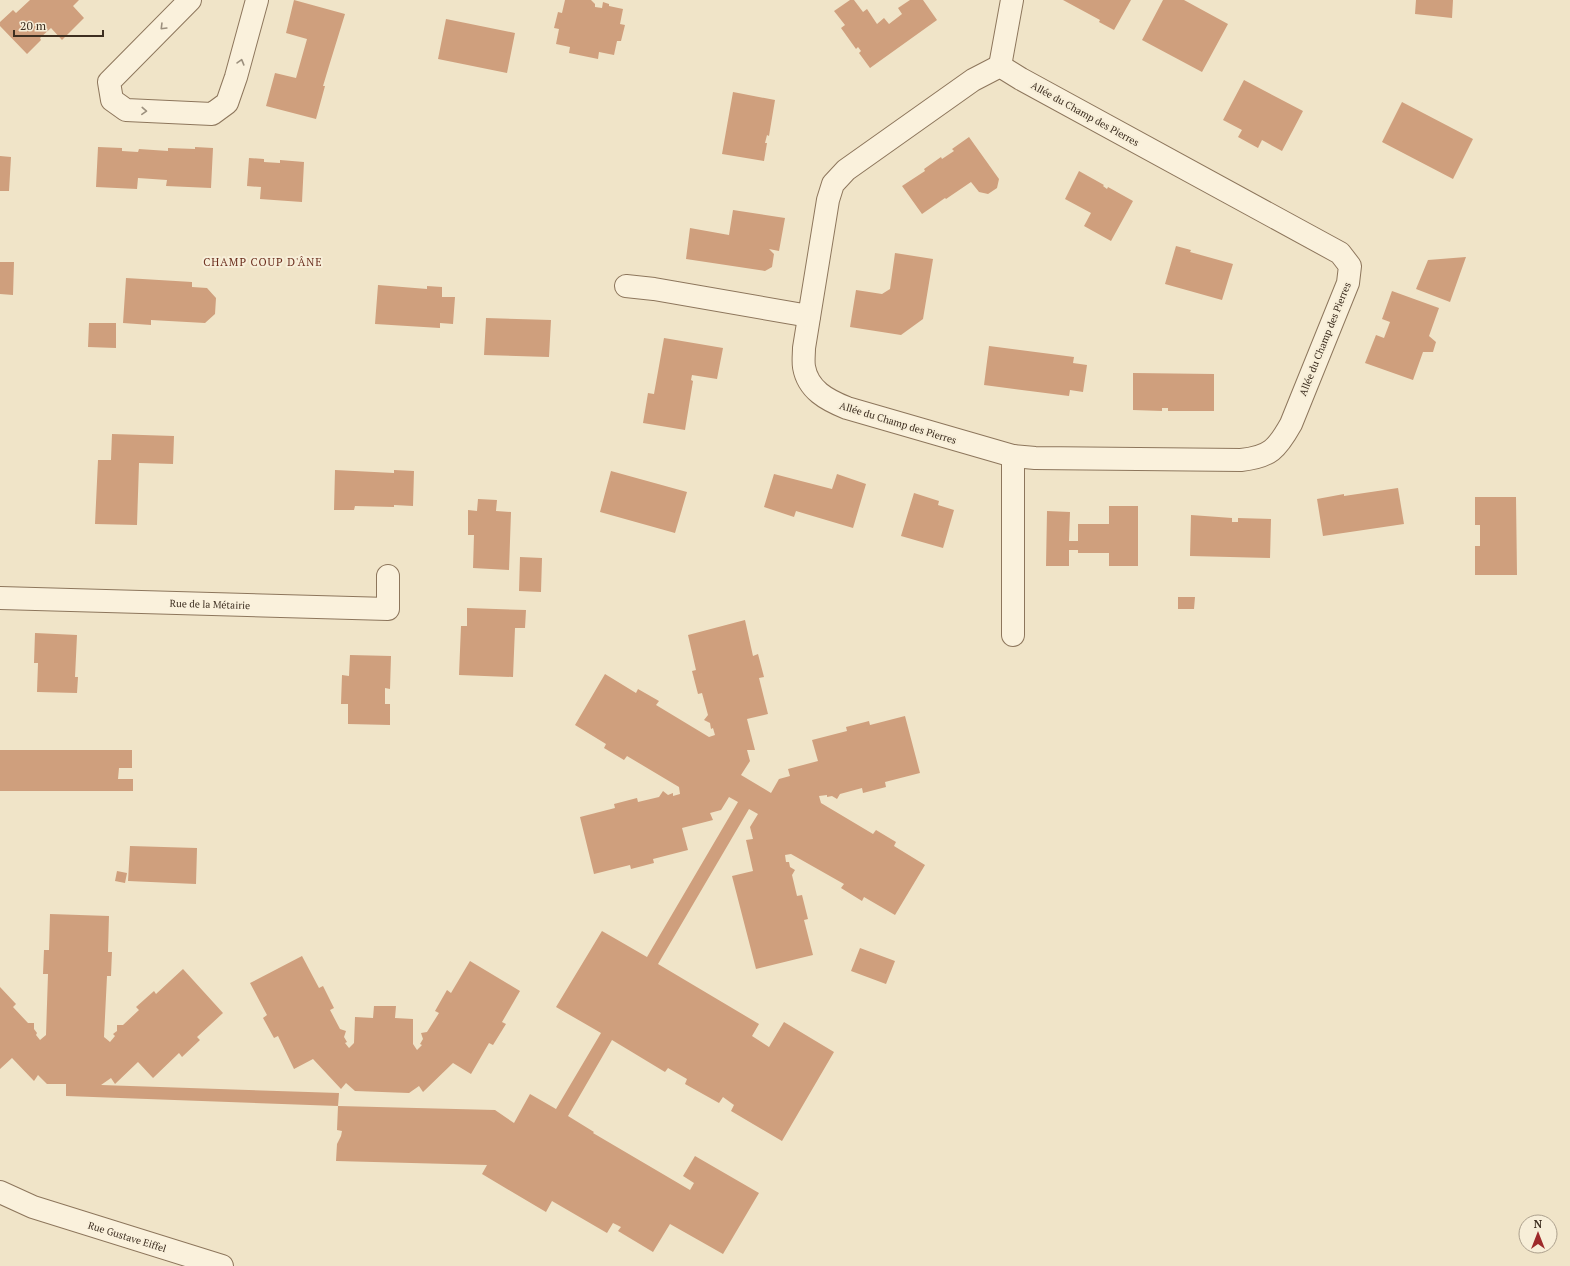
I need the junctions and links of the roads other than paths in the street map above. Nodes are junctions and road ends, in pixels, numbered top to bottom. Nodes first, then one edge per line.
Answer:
1 (257, 0) edge
2 (1012, 0) edge
3 (184, 2) edge
4 (1000, 66) junction
5 (626, 286) dead end
6 (809, 316) junction
7 (1013, 456) junction
8 (388, 576) dead end
9 (0, 598) edge
10 (1013, 635) dead end
11 (0, 1192) edge
12 (0, 1207) edge
13 (33, 1207) junction
14 (222, 1266) edge

3 -> 1 street
2 - 4 street
4 - 6 street, Allée du Champ des Pierres
4 - 7 street, Allée du Champ des Pierres
5 - 6 street
6 - 7 street, Allée du Champ des Pierres
7 - 10 street
8 - 9 street, Rue de la Métairie
11 - 13 street, Rue Gustave Eiffel
12 - 13 street, Rue Gustave Eiffel
13 - 14 street, Rue Gustave Eiffel

